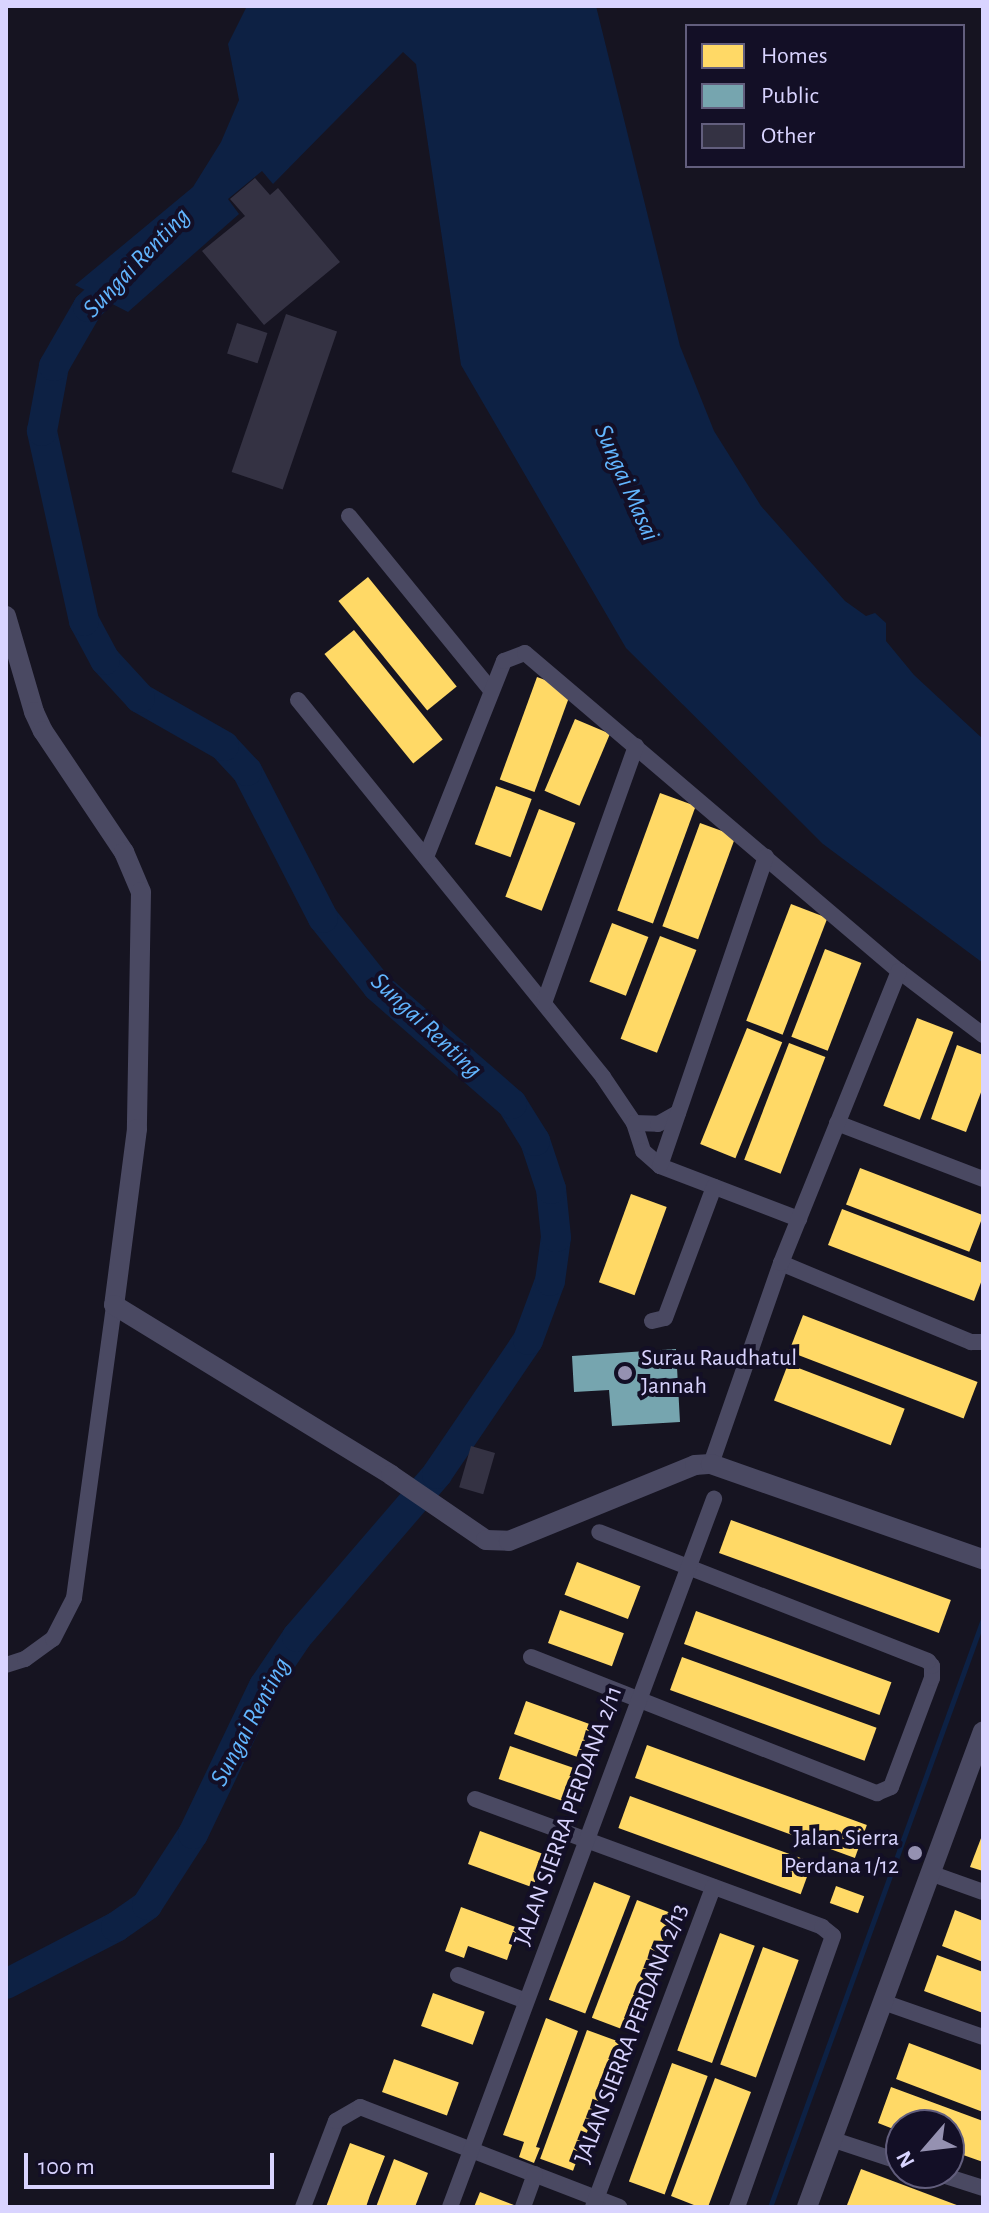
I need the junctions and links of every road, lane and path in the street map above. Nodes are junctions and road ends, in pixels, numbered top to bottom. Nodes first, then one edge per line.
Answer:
1 (349, 516) dead end
2 (6, 616) edge
3 (491, 690) junction
4 (298, 700) dead end
5 (636, 746) junction
6 (426, 857) junction
7 (766, 857) junction
8 (899, 971) junction
9 (544, 1003) junction
10 (983, 1035) edge
11 (678, 1113) junction
12 (634, 1123) junction
13 (837, 1123) junction
14 (660, 1166) junction
15 (983, 1179) edge
16 (714, 1187) junction
17 (799, 1219) junction
18 (781, 1263) junction
19 (114, 1305) junction
20 (652, 1321) dead end
21 (983, 1342) edge
22 (711, 1464) junction
23 (714, 1499) dead end
24 (599, 1532) dead end
25 (983, 1559) edge
26 (688, 1566) junction
27 (531, 1657) dead end
28 (6, 1665) edge
29 (638, 1699) junction
30 (982, 1739) edge
31 (475, 1799) dead end
32 (586, 1841) junction
33 (930, 1873) junction
34 (713, 1887) junction
35 (983, 1892) edge
36 (458, 1975) dead end
37 (526, 2001) junction
38 (883, 2002) junction
39 (983, 2037) edge
40 (831, 2139) junction
41 (471, 2149) junction
42 (885, 2157) edge
43 (535, 2174) junction
44 (594, 2203) edge
45 (303, 2207) edge
46 (450, 2207) edge
47 (523, 2207) edge
48 (619, 2207) edge
49 (737, 2207) edge
50 (807, 2207) edge

1 - 3 street
2 - 19 street
3 - 5 street
3 - 6 street
4 - 6 street
5 - 7 street
5 - 9 street
6 - 9 street
7 - 8 street
7 - 11 street
8 - 10 street
8 - 13 street
9 - 12 street
11 - 12 street
11 - 14 street
12 - 14 street
13 - 15 street
13 - 17 street
14 - 16 street
16 - 17 street
16 - 20 street
17 - 18 street
18 - 21 street
18 - 22 street
19 - 22 street
19 - 28 street
22 - 25 street
23 - 26 street, JALAN SIERRA PERDANA 2/11
24 - 26 street
26 - 29 street, JALAN SIERRA PERDANA 2/11
26 - 29 street
27 - 29 street
29 - 32 street, JALAN SIERRA PERDANA 2/11
30 - 33 street
31 - 32 street
32 - 34 street
32 - 37 street, JALAN SIERRA PERDANA 2/11
33 - 35 street
33 - 38 street
34 - 44 street, JALAN SIERRA PERDANA 2/13
34 - 49 street
36 - 37 street
37 - 41 street, JALAN SIERRA PERDANA 2/11
38 - 39 street
38 - 40 street
40 - 42 street
40 - 50 street
41 - 43 street
41 - 45 street
41 - 46 street, JALAN SIERRA PERDANA 2/11
43 - 44 street
43 - 47 street
44 - 48 street

